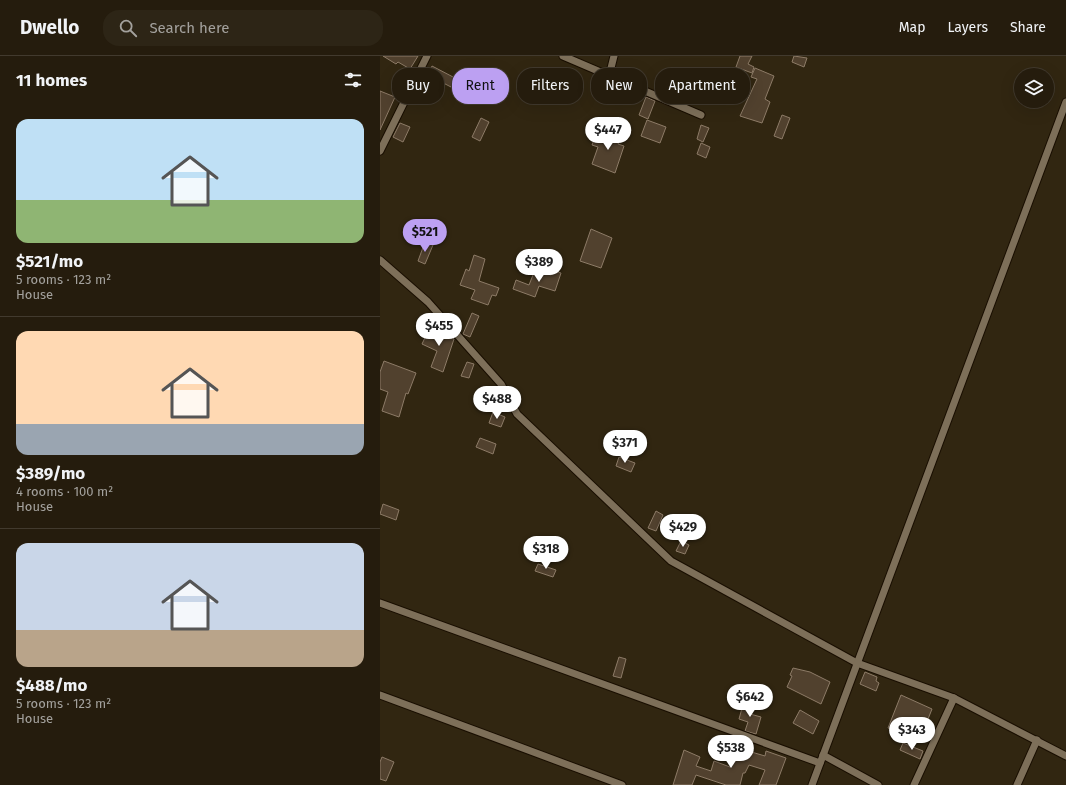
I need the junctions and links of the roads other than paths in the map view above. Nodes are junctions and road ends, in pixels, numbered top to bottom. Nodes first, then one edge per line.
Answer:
1 (427, 56) edge
2 (563, 56) edge
3 (614, 56) edge
4 (591, 68) edge
5 (611, 68) edge
6 (647, 92) edge
7 (1066, 102) edge
8 (701, 115) dead end
9 (380, 151) edge
10 (380, 260) edge
11 (380, 603) edge
12 (857, 663) junction
13 (380, 695) edge
14 (954, 698) junction
15 (1037, 740) junction
16 (823, 755) junction
17 (1066, 756) edge
18 (820, 763) junction
19 (622, 785) edge
20 (812, 785) edge
21 (878, 785) edge
22 (914, 785) edge
23 (1017, 785) edge

1 - 9 street
2 - 4 street
3 - 5 street
6 - 8 street
7 - 12 street
10 - 12 street
11 - 18 street
12 - 14 street
12 - 16 street
13 - 19 street
14 - 15 street
14 - 22 street
15 - 17 street
15 - 23 street
16 - 18 street
16 - 21 street
18 - 20 street

